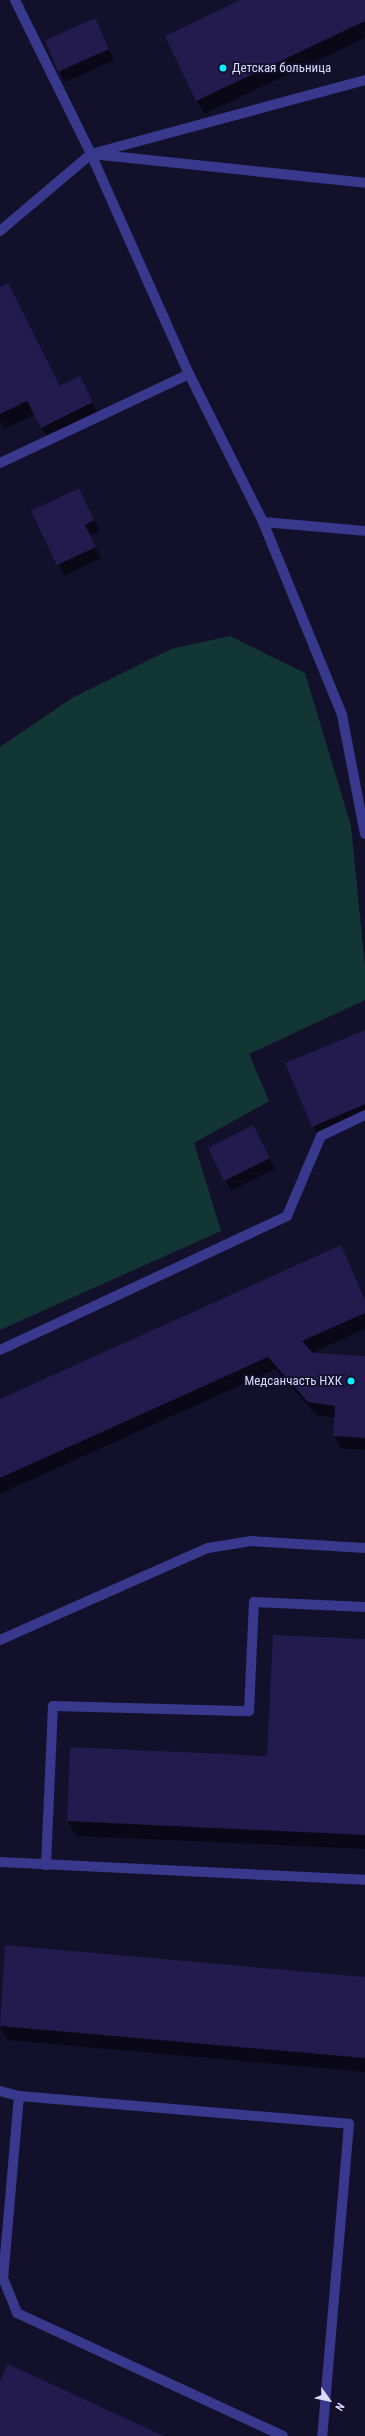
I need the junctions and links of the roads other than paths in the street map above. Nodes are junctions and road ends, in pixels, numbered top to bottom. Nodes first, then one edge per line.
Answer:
1 (15, 0) edge
2 (365, 80) edge
3 (91, 154) junction
4 (365, 183) edge
5 (0, 231) edge
6 (189, 374) junction
7 (0, 462) edge
8 (263, 522) junction
9 (365, 531) edge
10 (365, 834) edge
11 (365, 1115) edge
12 (0, 1350) edge
13 (365, 1548) edge
14 (365, 1607) edge
15 (0, 1640) edge
16 (0, 1862) edge
17 (46, 1865) junction
18 (365, 1880) edge
19 (0, 2091) edge
20 (19, 2096) junction
21 (283, 2436) edge
22 (322, 2436) edge

1 - 3 lane
2 - 3 lane
3 - 4 lane
3 - 5 lane
3 - 6 lane
6 - 7 lane
6 - 8 lane
8 - 9 lane
8 - 10 lane
11 - 12 lane
13 - 15 lane
14 - 17 lane
16 - 17 lane
17 - 18 lane
19 - 20 lane
20 - 21 lane
20 - 22 lane

